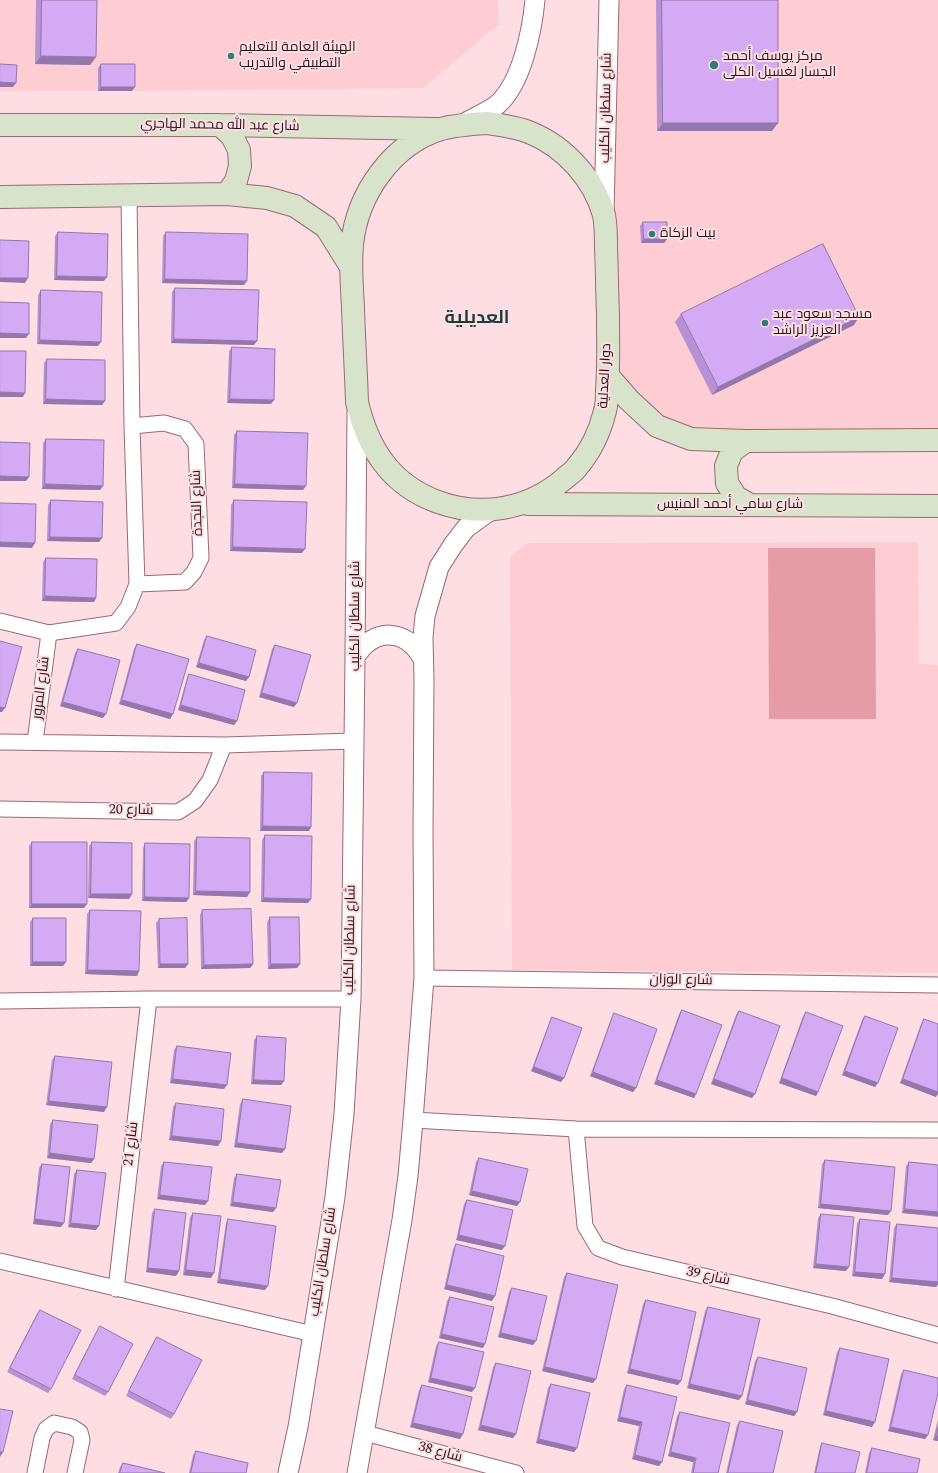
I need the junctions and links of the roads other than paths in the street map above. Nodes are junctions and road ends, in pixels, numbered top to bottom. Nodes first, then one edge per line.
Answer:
1 (535, 0) edge
2 (609, 0) edge
3 (463, 124) junction
4 (0, 125) edge
5 (220, 125) junction
6 (441, 129) junction
7 (227, 194) junction
8 (129, 196) junction
9 (0, 198) edge
10 (604, 217) junction
11 (351, 267) junction
12 (608, 376) junction
13 (357, 402) junction
14 (132, 426) junction
15 (938, 440) edge
16 (746, 441) junction
17 (522, 504) junction
18 (750, 505) junction
19 (938, 506) edge
20 (491, 510) junction
21 (137, 584) junction
22 (0, 621) edge
23 (49, 633) junction
24 (355, 657) junction
25 (423, 659) junction
26 (354, 741) junction
27 (0, 742) edge
28 (35, 742) junction
29 (224, 745) junction
30 (0, 809) edge
31 (424, 978) junction
32 (938, 984) edge
33 (149, 999) junction
34 (351, 999) junction
35 (0, 1001) edge
36 (413, 1120) junction
37 (576, 1129) junction
38 (938, 1130) edge
39 (0, 1261) edge
40 (116, 1289) junction
41 (313, 1334) junction
42 (938, 1336) edge
43 (365, 1433) junction
44 (35, 1473) edge
45 (75, 1473) edge
46 (288, 1473) edge
47 (357, 1473) edge
48 (516, 1473) edge

1 - 3 street
2 - 10 street, شارع سلطان الكليب
3 - 6 main road, دوار العدلية
3 - 10 main road, دوار العدلية
4 - 5 main road, شارع عبد الله محمد الهاجري
5 - 6 main road, شارع عبد الله محمد الهاجري
5 - 7 main road
6 - 11 main road, دوار العدلية
7 - 8 main road
7 - 11 main road
8 - 9 main road
8 - 14 street
10 - 12 main road, دوار العدلية
11 - 13 main road, دوار العدلية
12 - 16 main road
12 - 17 main road, دوار العدلية
13 - 20 main road, دوار العدلية
13 - 24 street, شارع سلطان الكليب
14 - 21 street
14 - 21 street, شارع النجدة
15 - 16 main road
16 - 18 main road
17 - 18 main road, شارع سامي أحمد المنيس
17 - 20 main road, دوار العدلية
18 - 19 main road, شارع سامي أحمد المنيس
20 - 25 street
21 - 23 street
22 - 23 street
23 - 28 street, شارع المرور
24 - 25 street
24 - 26 street, شارع سلطان الكليب
25 - 31 street
26 - 29 street
26 - 34 street, شارع سلطان الكليب
27 - 28 street
28 - 29 street
29 - 30 street, شارع 20
31 - 32 street, شارع الوزان
31 - 36 street
33 - 34 street
33 - 35 street
33 - 40 street, شارع 21
34 - 41 street, شارع سلطان الكليب
36 - 37 street
36 - 43 street
37 - 38 street
37 - 42 street, شارع 39
39 - 40 street
40 - 41 street
41 - 46 street, شارع سلطان الكليب
43 - 47 street
43 - 48 street, شارع 38
44 - 45 street

